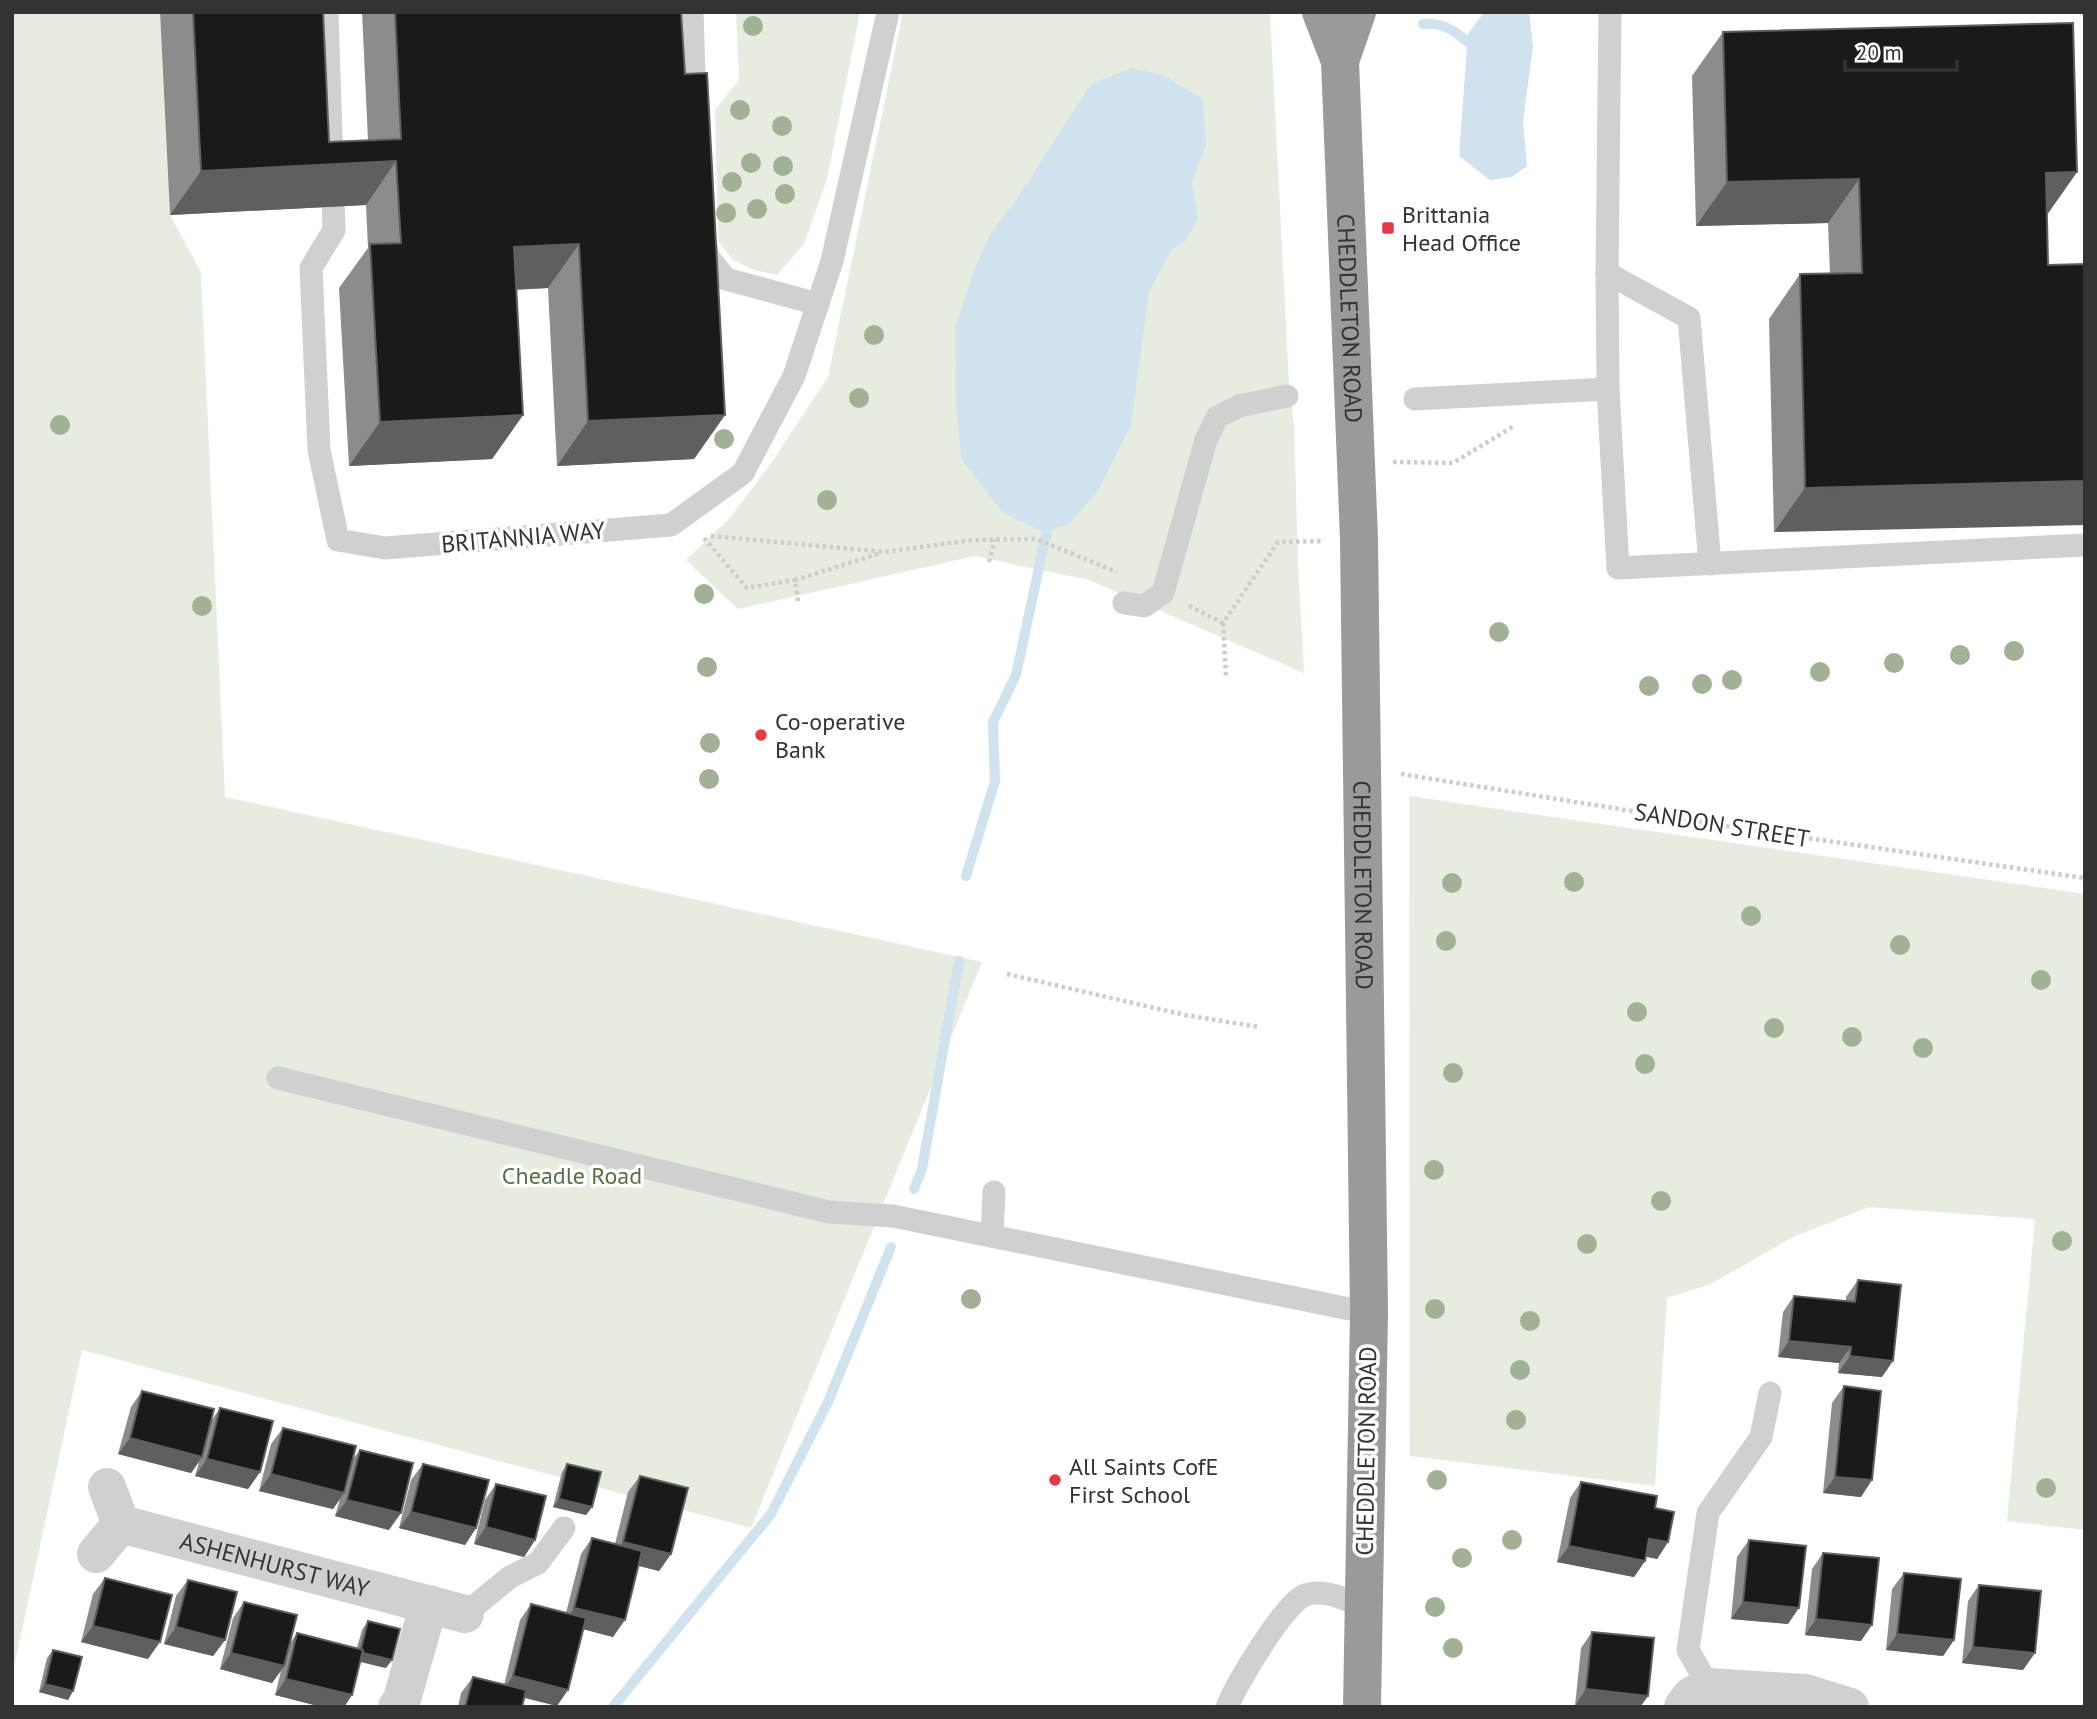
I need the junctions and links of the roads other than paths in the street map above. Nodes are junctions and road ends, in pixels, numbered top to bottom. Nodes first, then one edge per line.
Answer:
1 (327, 12) edge
2 (692, 12) edge
3 (888, 12) edge
4 (1321, 12) edge
5 (1357, 12) edge
6 (1610, 12) edge
7 (1340, 61) junction
8 (696, 132) edge
9 (702, 221) edge
10 (1607, 273) junction
11 (818, 304) junction
12 (1608, 389) junction
13 (1287, 396) dead end
14 (1415, 399) dead end
15 (2085, 545) edge
16 (1710, 564) junction
17 (1124, 603) dead end
18 (278, 1078) dead end
19 (994, 1192) dead end
20 (992, 1236) junction
21 (1368, 1313) junction
22 (1770, 1394) dead end
23 (107, 1487) dead end
24 (121, 1524) junction
25 (564, 1528) dead end
26 (96, 1555) dead end
27 (429, 1604) junction
28 (1363, 1606) junction
29 (465, 1614) joint
30 (1696, 1697) edge
31 (397, 1707) edge
32 (1227, 1707) edge
33 (1362, 1707) edge
34 (1850, 1707) edge

1 - 11 lane, BRITANNIA WAY
2 - 8 lane
3 - 11 lane, BRITANNIA WAY
4 - 7 highway, CHEDDLETON ROAD
5 - 7 highway, CHEDDLETON ROAD
6 - 10 lane
7 - 21 highway, CHEDDLETON ROAD
9 - 11 lane
10 - 12 lane
10 - 16 lane
12 - 14 lane
12 - 16 lane
13 - 17 lane
15 - 16 lane
18 - 20 lane
19 - 20 lane
20 - 21 lane
21 - 28 highway, CHEDDLETON ROAD
22 - 30 lane
23 - 24 street
24 - 26 street
24 - 27 street, ASHENHURST WAY
25 - 29 lane
27 - 29 street, ASHENHURST WAY
27 - 31 street
28 - 32 lane
28 - 33 highway, CHEDDLETON ROAD
30 - 34 street

